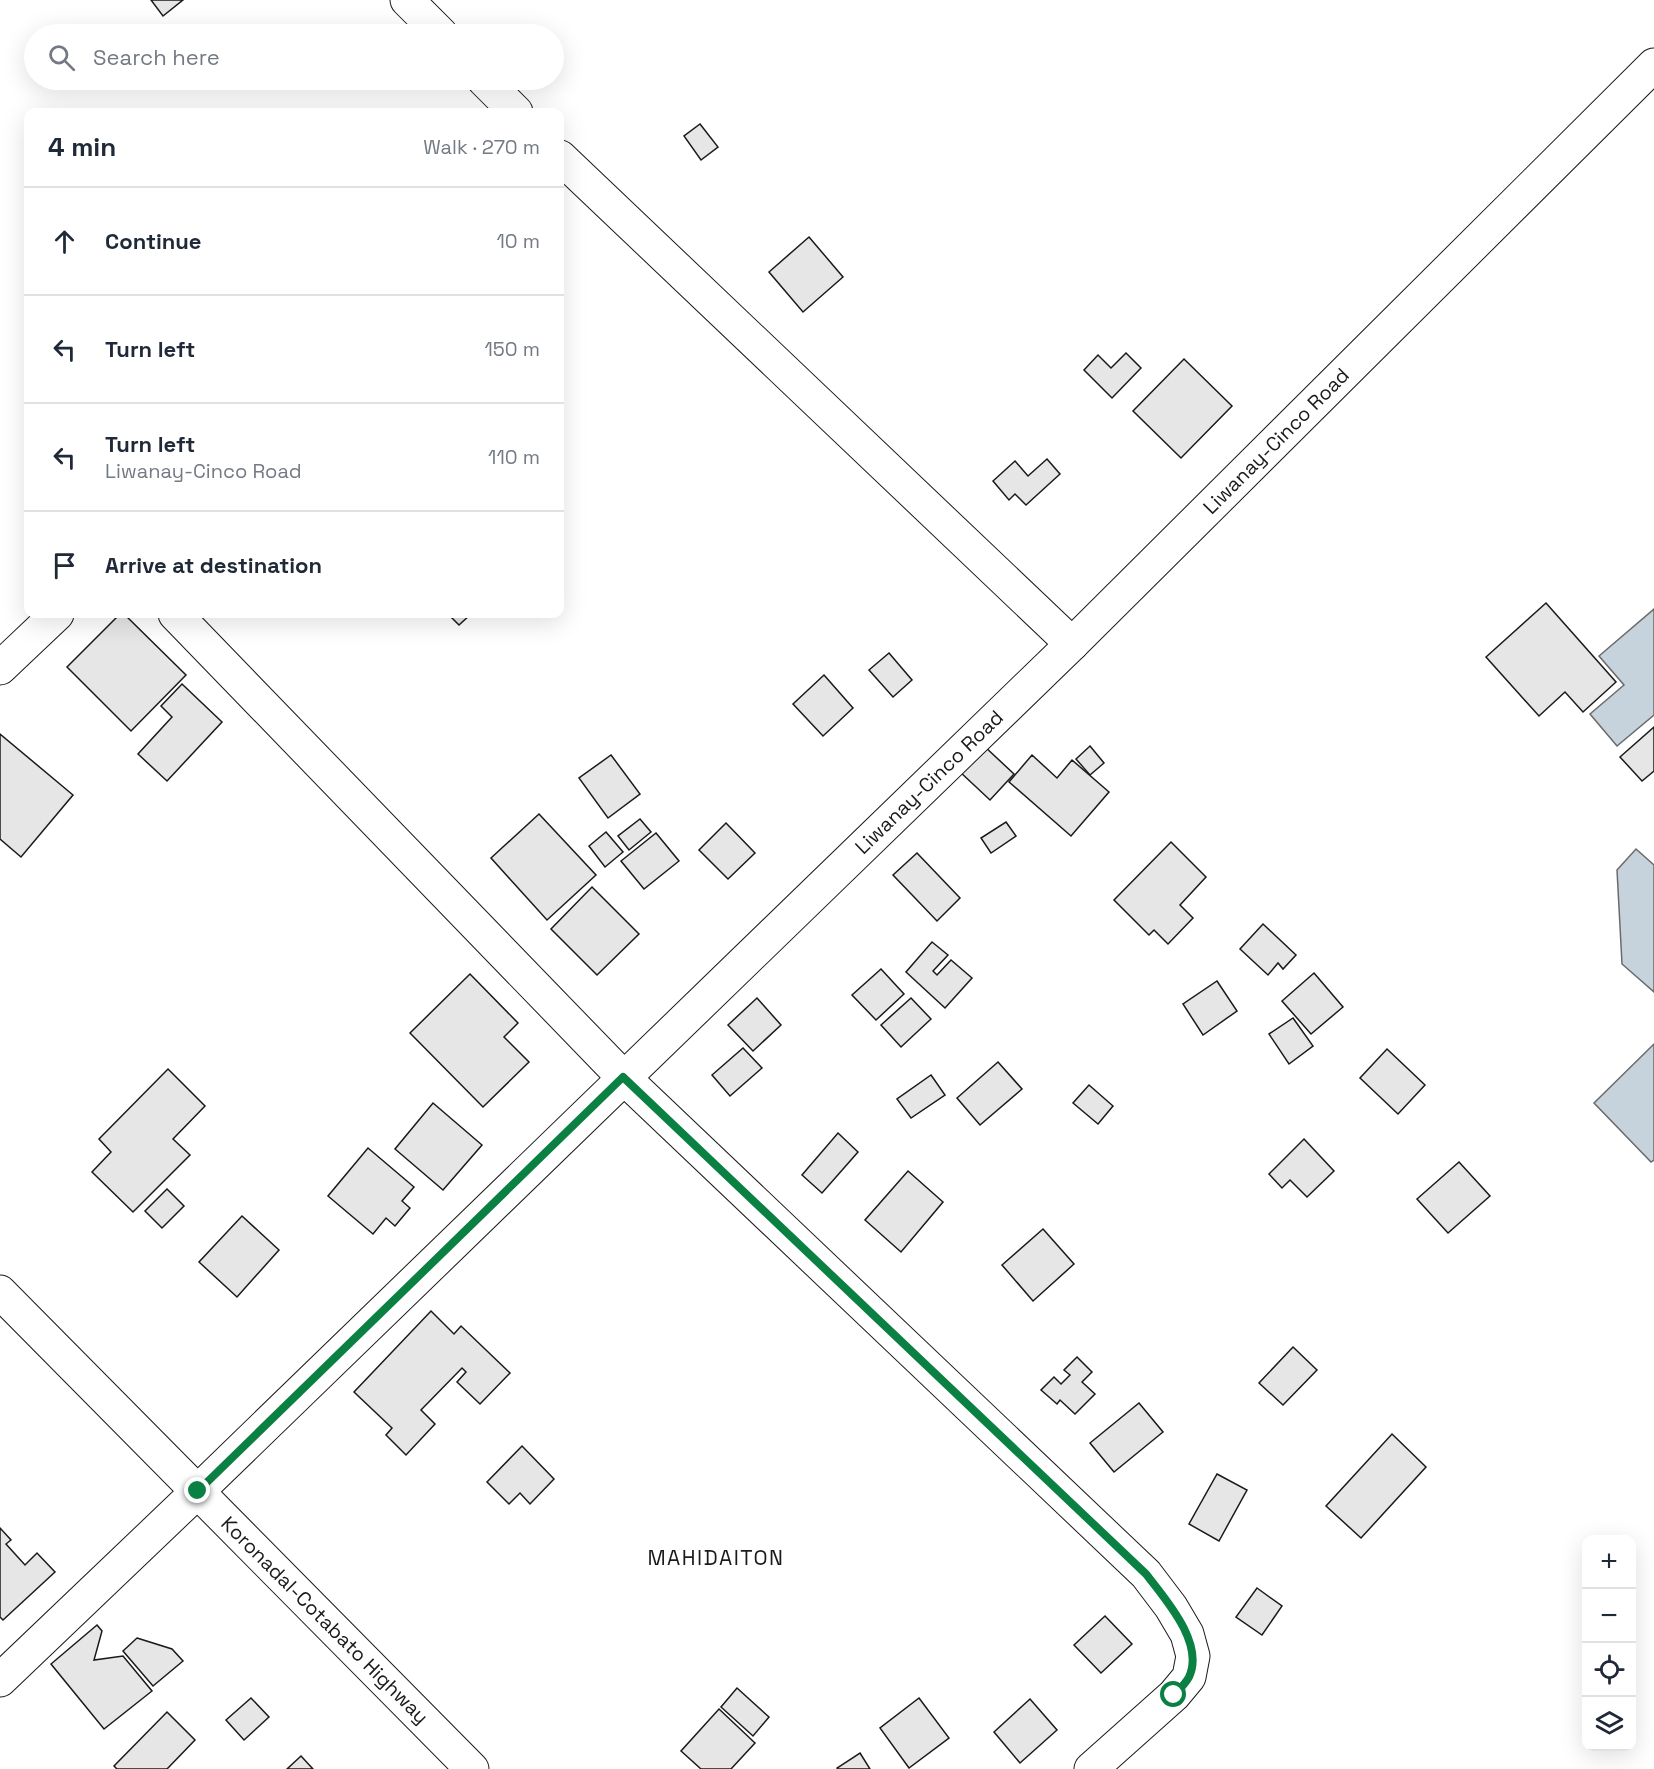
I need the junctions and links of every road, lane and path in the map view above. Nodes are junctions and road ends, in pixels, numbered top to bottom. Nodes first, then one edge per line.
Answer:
1 (407, 0) edge
2 (431, 24) edge
3 (1654, 65) edge
4 (494, 90) edge
5 (512, 108) edge
6 (564, 161) edge
7 (53, 618) edge
8 (179, 618) edge
9 (1072, 644) junction
10 (0, 668) edge
11 (623, 1077) junction
12 (0, 1292) edge
13 (198, 1491) junction
14 (0, 1680) edge
15 (472, 1769) edge
16 (1091, 1769) edge

1 - 2 main road
3 - 9 main road, Liwanay-Cinco Road
4 - 5 main road
6 - 9 main road
7 - 10 main road
8 - 11 main road
9 - 11 main road, Liwanay-Cinco Road
11 - 13 main road, Liwanay-Cinco Road
11 - 16 main road
12 - 13 main road, Koronadal-Cotabato Highway
13 - 14 main road, Liwanay-Cinco Road
13 - 15 main road, Koronadal-Cotabato Highway

